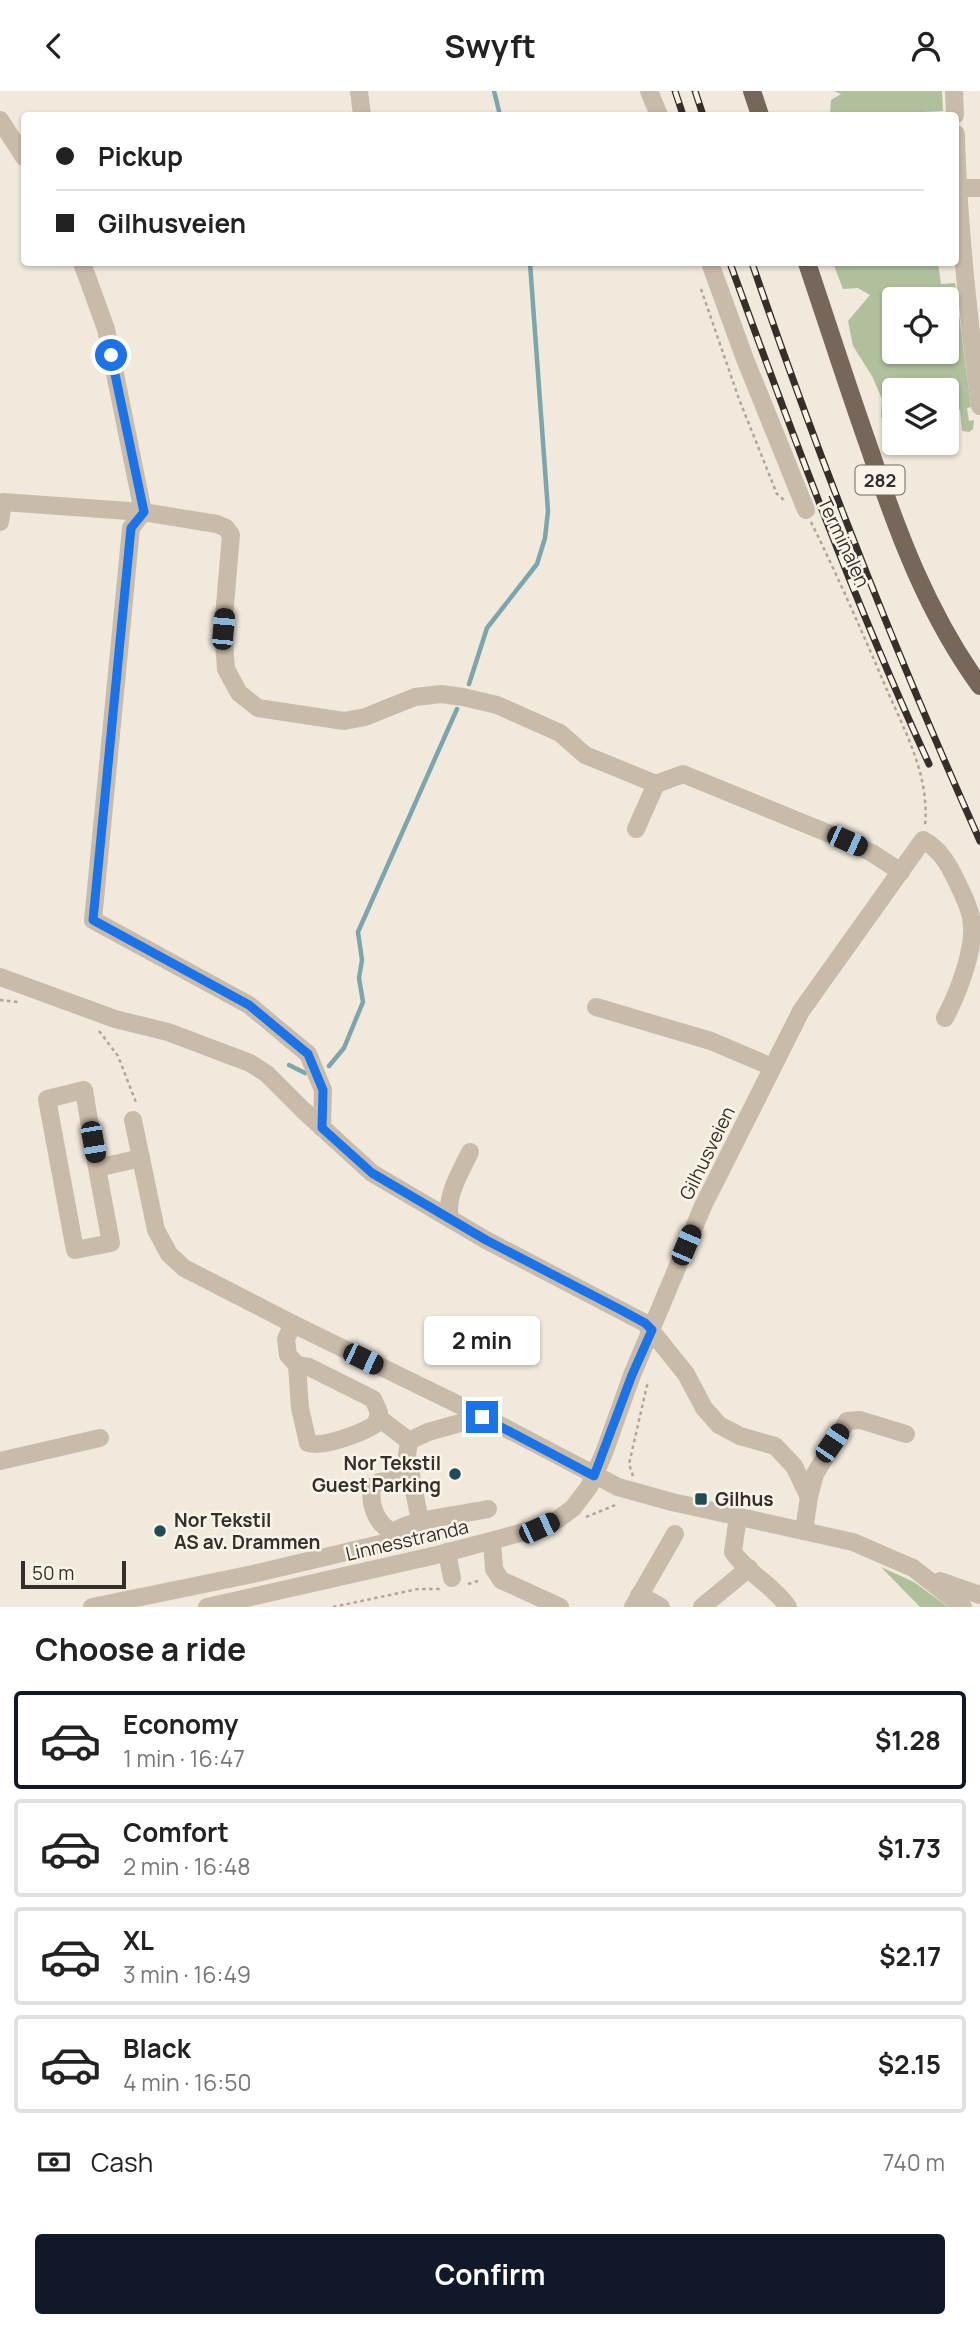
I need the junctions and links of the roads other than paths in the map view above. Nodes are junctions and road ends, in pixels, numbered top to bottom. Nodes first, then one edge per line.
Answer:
1 (359, 91) edge
2 (649, 91) edge
3 (752, 91) edge
4 (954, 91) edge
5 (362, 112) edge
6 (658, 112) edge
7 (759, 112) edge
8 (955, 112) edge
9 (0, 120) edge
10 (21, 152) edge
11 (959, 188) edge
12 (980, 188) edge
13 (959, 214) edge
14 (83, 266) edge
15 (711, 266) edge
16 (808, 266) edge
17 (980, 406) edge
18 (806, 510) road end
19 (144, 512) junction
20 (0, 522) edge
21 (980, 686) edge
22 (656, 784) junction
23 (636, 829) dead end
24 (901, 872) junction
25 (0, 977) edge
26 (596, 1006) dead end
27 (945, 1018) dead end
28 (772, 1067) junction
29 (135, 1114) road end
30 (322, 1128) junction
31 (470, 1153) dead end
32 (141, 1158) junction
33 (97, 1168) junction
34 (450, 1219) junction
35 (293, 1324) junction
36 (652, 1330) junction
37 (297, 1365) junction
38 (482, 1417) junction
39 (379, 1418) junction
40 (906, 1434) dead end
41 (100, 1438) dead end
42 (409, 1441) junction
43 (0, 1461) edge
44 (411, 1476) junction
45 (594, 1476) junction
46 (809, 1497) junction
47 (488, 1509) dead end
48 (738, 1516) junction
49 (420, 1521) junction
50 (804, 1531) junction
51 (394, 1532) junction
52 (675, 1534) dead end
53 (492, 1541) junction
54 (447, 1552) junction
55 (749, 1568) junction
56 (924, 1574) junction
57 (456, 1584) road end
58 (980, 1595) edge
59 (636, 1601) edge
60 (92, 1607) edge
61 (207, 1607) edge
62 (560, 1607) edge
63 (661, 1607) edge
64 (702, 1607) edge
65 (788, 1607) edge
66 (963, 1607) edge

1 - 5 street
2 - 6 street
3 - 7 main road
4 - 8 street
9 - 10 street
11 - 12 street
13 - 17 street
14 - 19 street
15 - 18 street, Terminalen
16 - 21 main road, 282
19 - 20 street
19 - 22 street
19 - 30 street
22 - 23 street
22 - 24 street
24 - 27 street, Gilhusveien
24 - 28 street, Gilhusveien
25 - 30 street
26 - 28 street
28 - 36 street, Gilhusveien
29 - 32 street
30 - 34 street
31 - 34 street
32 - 33 street
32 - 35 street
33 - 33 street
34 - 36 street
35 - 37 street
35 - 38 street
36 - 45 street, Gilhusveien
36 - 46 street
37 - 39 street
37 - 39 street
38 - 42 street
38 - 45 street
39 - 42 street
40 - 46 street
41 - 43 street
42 - 44 street
44 - 49 street
44 - 51 street
45 - 48 street
45 - 53 street, Linnesstranda
46 - 50 street
47 - 49 street
48 - 50 street
48 - 55 street
49 - 51 street
50 - 56 street
51 - 60 street
52 - 59 street
53 - 54 street, Linnesstranda
53 - 62 street
54 - 57 street
54 - 61 street, Linnesstranda
55 - 64 street
55 - 65 street
56 - 58 street
56 - 66 street
59 - 63 street

